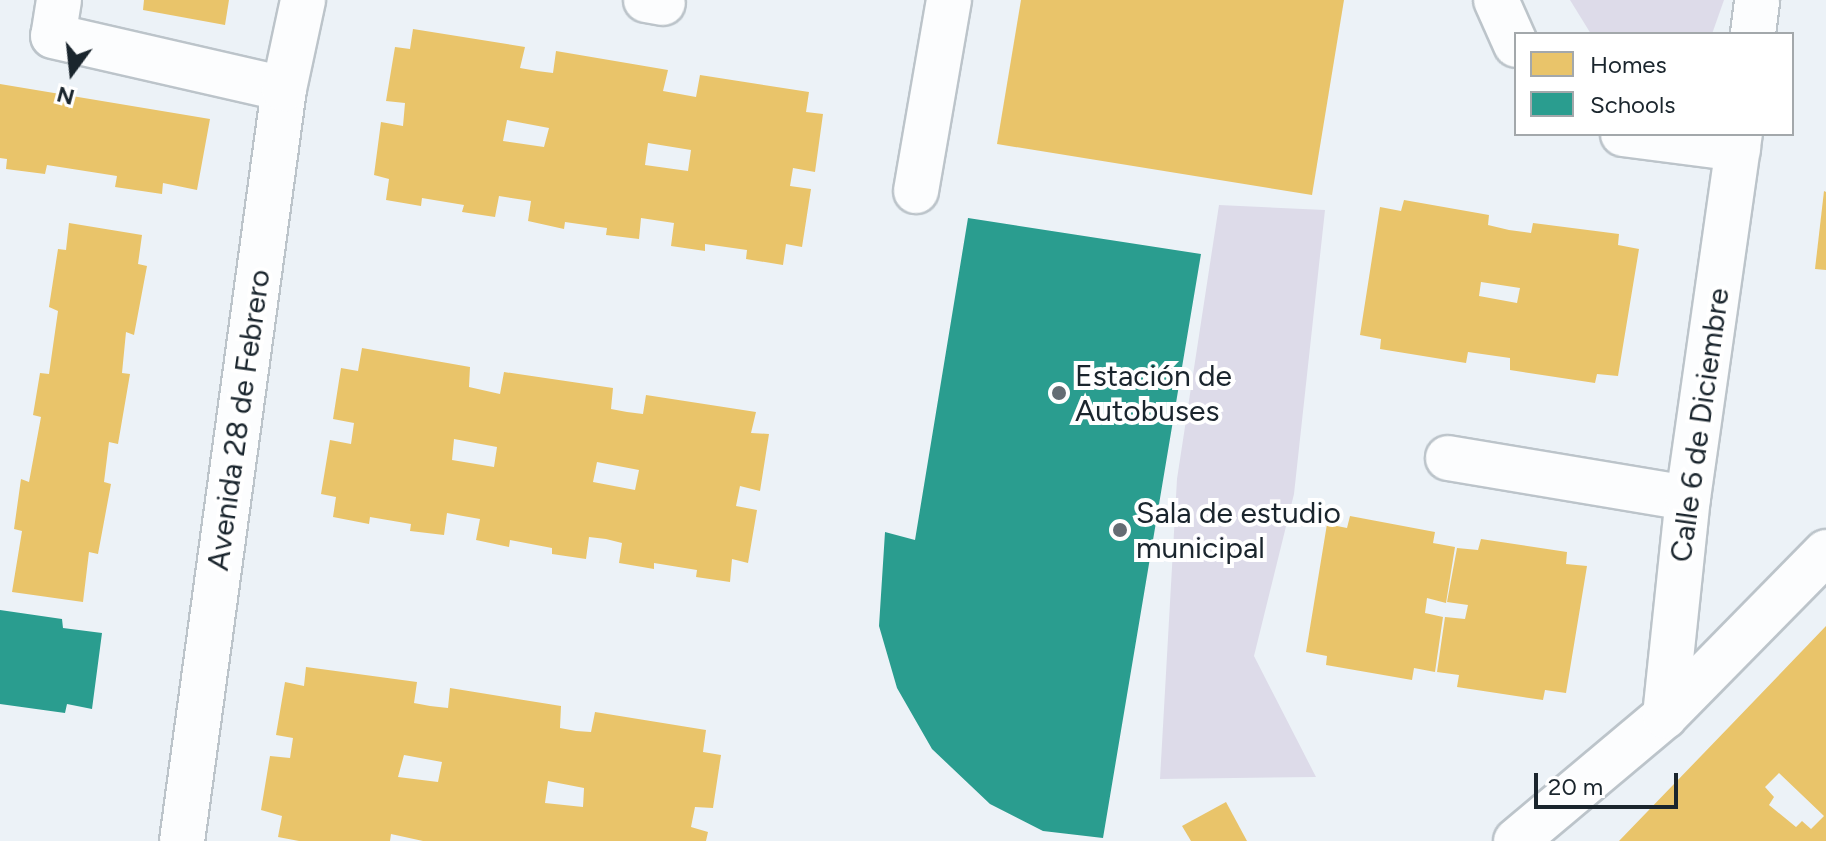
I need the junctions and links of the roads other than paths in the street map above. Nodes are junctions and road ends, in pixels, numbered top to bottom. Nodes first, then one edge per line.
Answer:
1 (59, 0) edge
2 (303, 0) edge
3 (949, 0) edge
4 (1496, 0) edge
5 (1757, 0) edge
6 (1753, 32) edge
7 (1514, 40) edge
8 (284, 89) junction
9 (1656, 136) edge
10 (1739, 141) edge
11 (916, 191) dead end
12 (1448, 458) dead end
13 (1688, 498) junction
14 (1826, 552) edge
15 (1665, 716) junction
16 (182, 841) edge
17 (1516, 841) edge

1 - 8 street
2 - 8 street, Avenida 28 de Febrero
3 - 11 street
4 - 7 street
5 - 6 street
8 - 16 street, Avenida 28 de Febrero
9 - 10 street
10 - 13 street, Calle 6 de Diciembre
12 - 13 street
13 - 15 street, Calle 6 de Diciembre
14 - 15 street
15 - 17 street

